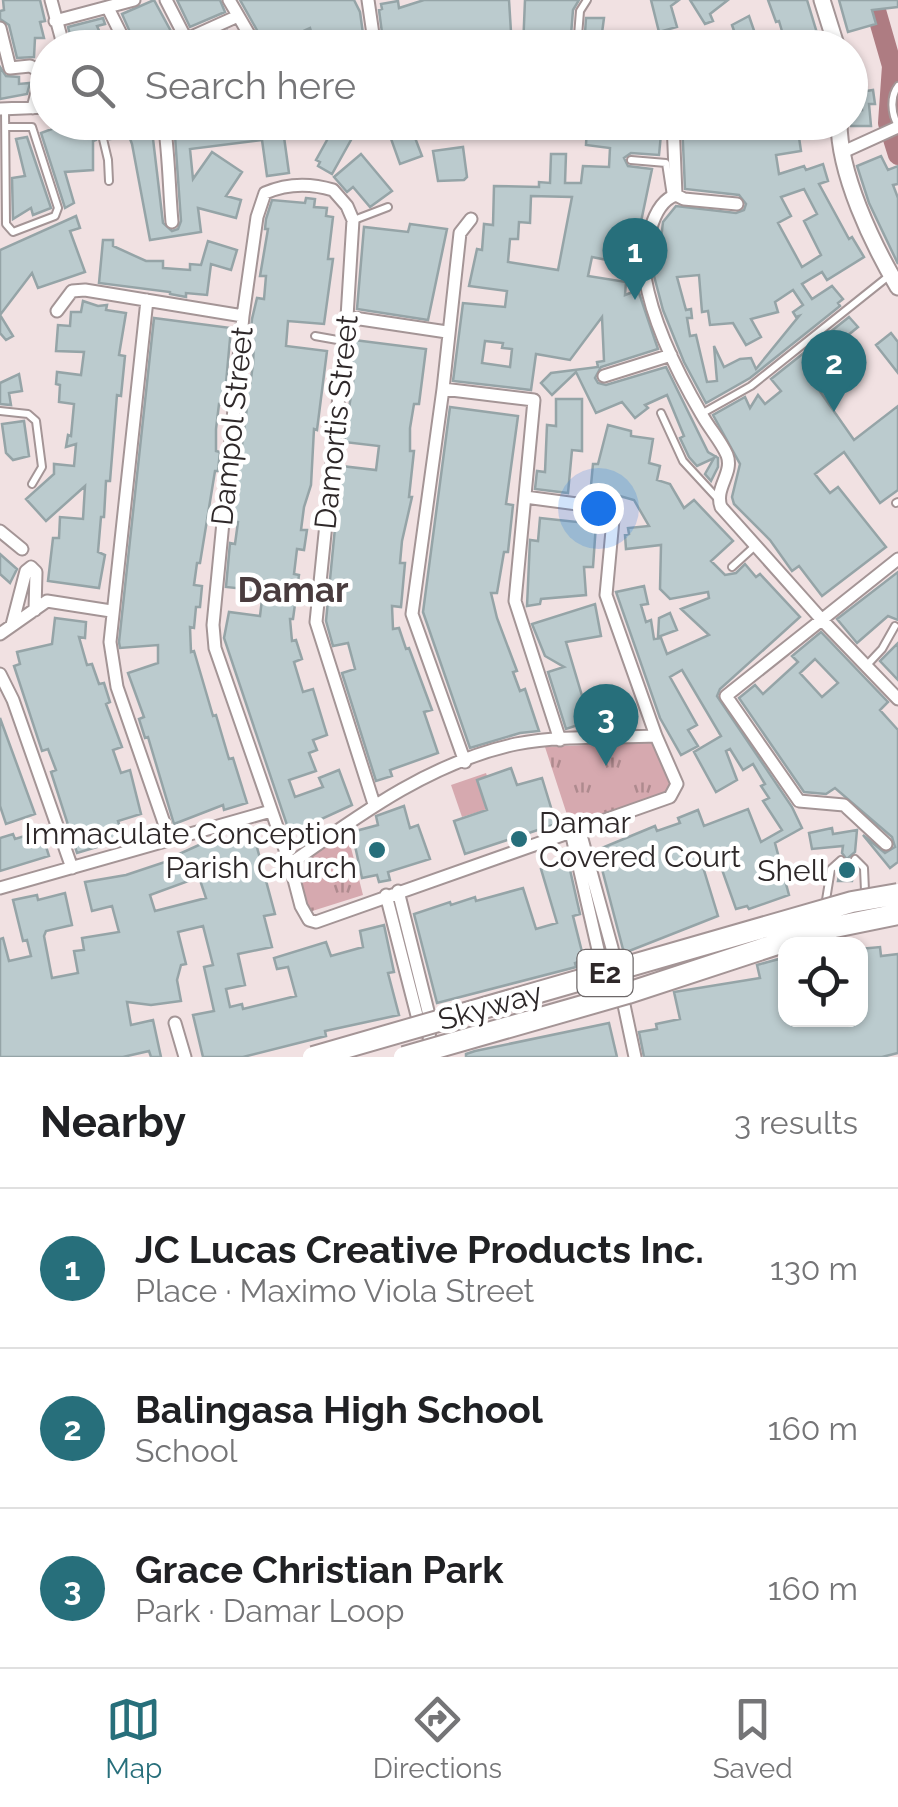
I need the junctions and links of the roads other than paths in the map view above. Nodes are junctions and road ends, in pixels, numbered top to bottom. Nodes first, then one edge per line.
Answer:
1 (51, 0) edge
2 (134, 0) edge
3 (166, 0) edge
4 (229, 0) edge
5 (368, 0) edge
6 (587, 0) edge
7 (822, 0) edge
8 (108, 8) junction
9 (238, 16) junction
10 (55, 21) junction
11 (0, 28) edge
12 (58, 30) edge
13 (119, 30) edge
14 (181, 30) edge
15 (208, 30) edge
16 (246, 30) edge
17 (372, 30) edge
18 (578, 30) edge
19 (831, 30) edge
20 (30, 66) edge
21 (898, 86) edge
22 (30, 108) edge
23 (2, 109) edge
24 (7, 127) junction
25 (30, 127) edge
26 (897, 127) edge
27 (36, 140) edge
28 (103, 140) edge
29 (167, 140) edge
30 (673, 140) edge
31 (841, 140) edge
32 (843, 152) junction
33 (631, 160) dead end
34 (110, 181) dead end
35 (673, 195) junction
36 (738, 204) dead end
37 (388, 207) dead end
38 (470, 219) dead end
39 (352, 220) junction
40 (172, 222) dead end
41 (894, 281) edge
42 (147, 300) junction
43 (58, 311) dead end
44 (243, 316) junction
45 (347, 317) junction
46 (447, 332) junction
47 (315, 336) dead end
48 (344, 341) junction
49 (672, 355) junction
50 (604, 376) dead end
51 (443, 388) junction
52 (0, 411) edge
53 (661, 413) dead end
54 (701, 414) junction
55 (32, 484) dead end
56 (525, 497) junction
57 (718, 500) junction
58 (0, 530) edge
59 (756, 546) junction
60 (22, 550) dead end
61 (898, 559) edge
62 (732, 567) dead end
63 (34, 610) junction
64 (111, 611) junction
65 (822, 620) junction
66 (12, 626) junction
67 (895, 626) dead end
68 (0, 634) edge
69 (866, 666) junction
70 (0, 674) edge
71 (898, 698) edge
72 (656, 736) junction
73 (560, 740) junction
74 (465, 762) junction
75 (374, 804) junction
76 (270, 811) junction
77 (575, 830) junction
78 (170, 840) junction
79 (886, 844) dead end
80 (855, 859) dead end
81 (841, 860) dead end
82 (290, 864) junction
83 (72, 868) junction
84 (0, 888) edge
85 (865, 891) dead end
86 (392, 893) junction
87 (898, 894) edge
88 (826, 900) dead end
89 (898, 914) edge
90 (175, 1023) dead end
91 (424, 1046) dead end
92 (185, 1057) edge
93 (314, 1057) edge
94 (404, 1057) edge
95 (427, 1057) edge
96 (635, 1057) edge

1 - 10 street
2 - 8 street
3 - 14 street
4 - 9 street
5 - 17 street
6 - 18 lane
7 - 19 street
8 - 10 street
8 - 13 street
9 - 15 street
9 - 16 street
10 - 12 street
11 - 20 street
21 - 26 lane
22 - 23 street
23 - 24 lane
24 - 25 lane
24 - 27 lane
26 - 32 street
28 - 34 lane
29 - 40 street
30 - 35 street
31 - 32 street
32 - 41 street
33 - 35 lane
35 - 36 street
35 - 49 street
37 - 39 lane
38 - 46 street
39 - 44 street, Dampol Street
39 - 45 street, Damortis Street
41 - 54 lane
42 - 43 street
42 - 44 street
42 - 64 street
44 - 76 street, Dampol Street
45 - 46 street
45 - 48 street, Damortis Street
46 - 51 street
47 - 48 lane
48 - 75 street, Damortis Street
49 - 50 street
49 - 54 street
51 - 56 street
51 - 74 street
52 - 55 lane
53 - 57 lane
54 - 57 street
56 - 72 street
56 - 73 street
57 - 59 street
58 - 60 street
59 - 62 lane
59 - 65 street
61 - 65 street
63 - 64 street
63 - 66 street
63 - 66 street
64 - 78 street
65 - 69 street
65 - 79 street
66 - 68 street
67 - 69 lane
69 - 71 street
70 - 83 street
72 - 73 street
72 - 77 street
73 - 74 street
74 - 75 street
75 - 82 street
76 - 78 street
76 - 82 street, Dampol Street
77 - 86 street
77 - 96 street
78 - 83 street
80 - 85 lane
81 - 88 lane
82 - 86 street, Dampol Street
83 - 84 street
86 - 86 street
87 - 93 highway, Skyway / E2, bridge
89 - 94 highway, Skyway / E2, bridge
90 - 92 street
91 - 95 lane

